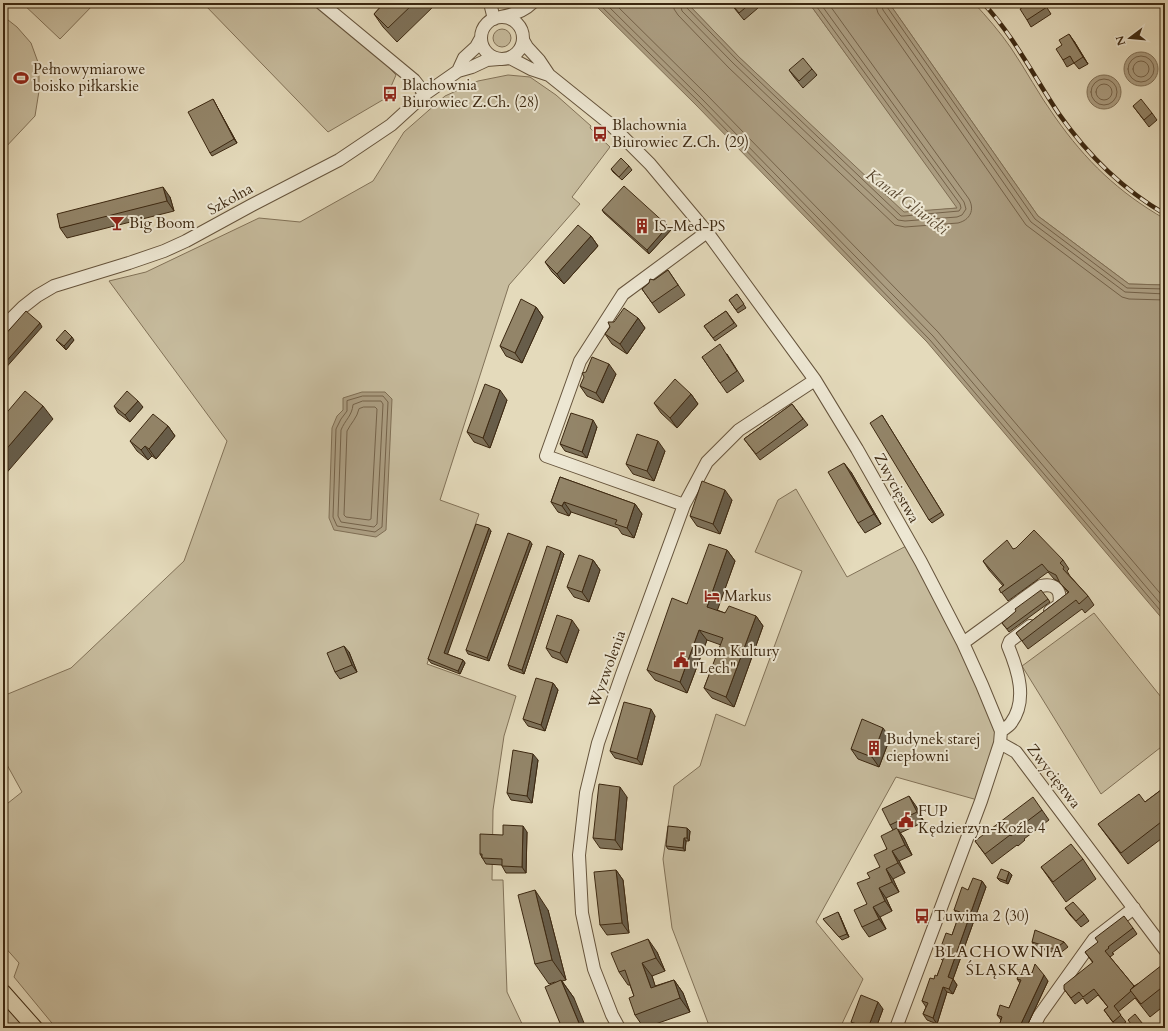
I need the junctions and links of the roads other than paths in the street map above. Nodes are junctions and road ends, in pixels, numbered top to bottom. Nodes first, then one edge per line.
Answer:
1 (321, 3) edge
2 (490, 3) edge
3 (531, 5) edge
4 (498, 18) junction
5 (523, 36) junction
6 (481, 38) junction
7 (504, 59) junction
8 (458, 71) junction
9 (549, 75) junction
10 (426, 94) junction
11 (707, 232) junction
12 (3, 327) edge
13 (815, 380) junction
14 (684, 505) junction
15 (963, 643) junction
16 (1001, 737) junction
17 (1134, 908) junction
18 (1165, 950) edge
19 (3, 992) edge
20 (35, 1028) edge
21 (618, 1028) edge
22 (896, 1028) edge
23 (1033, 1028) edge

1 - 10 street
2 - 4 street
3 - 4 street
3 - 5 street
4 - 5 street
4 - 6 street
5 - 7 street
5 - 9 street, Zwycięstwa
6 - 7 street
6 - 8 street, Szkolna
7 - 8 street, Szkolna
7 - 9 street, Zwycięstwa
8 - 10 street, Szkolna
9 - 11 street, Zwycięstwa
10 - 12 street, Szkolna
11 - 13 street, Zwycięstwa
11 - 14 street
13 - 14 street, Wyzwolenia
13 - 15 street, Zwycięstwa
14 - 21 street, Wyzwolenia
15 - 16 street, Zwycięstwa
15 - 16 street
16 - 17 street, Zwycięstwa
16 - 22 street
17 - 18 street, Zwycięstwa
17 - 23 street
19 - 20 main road

